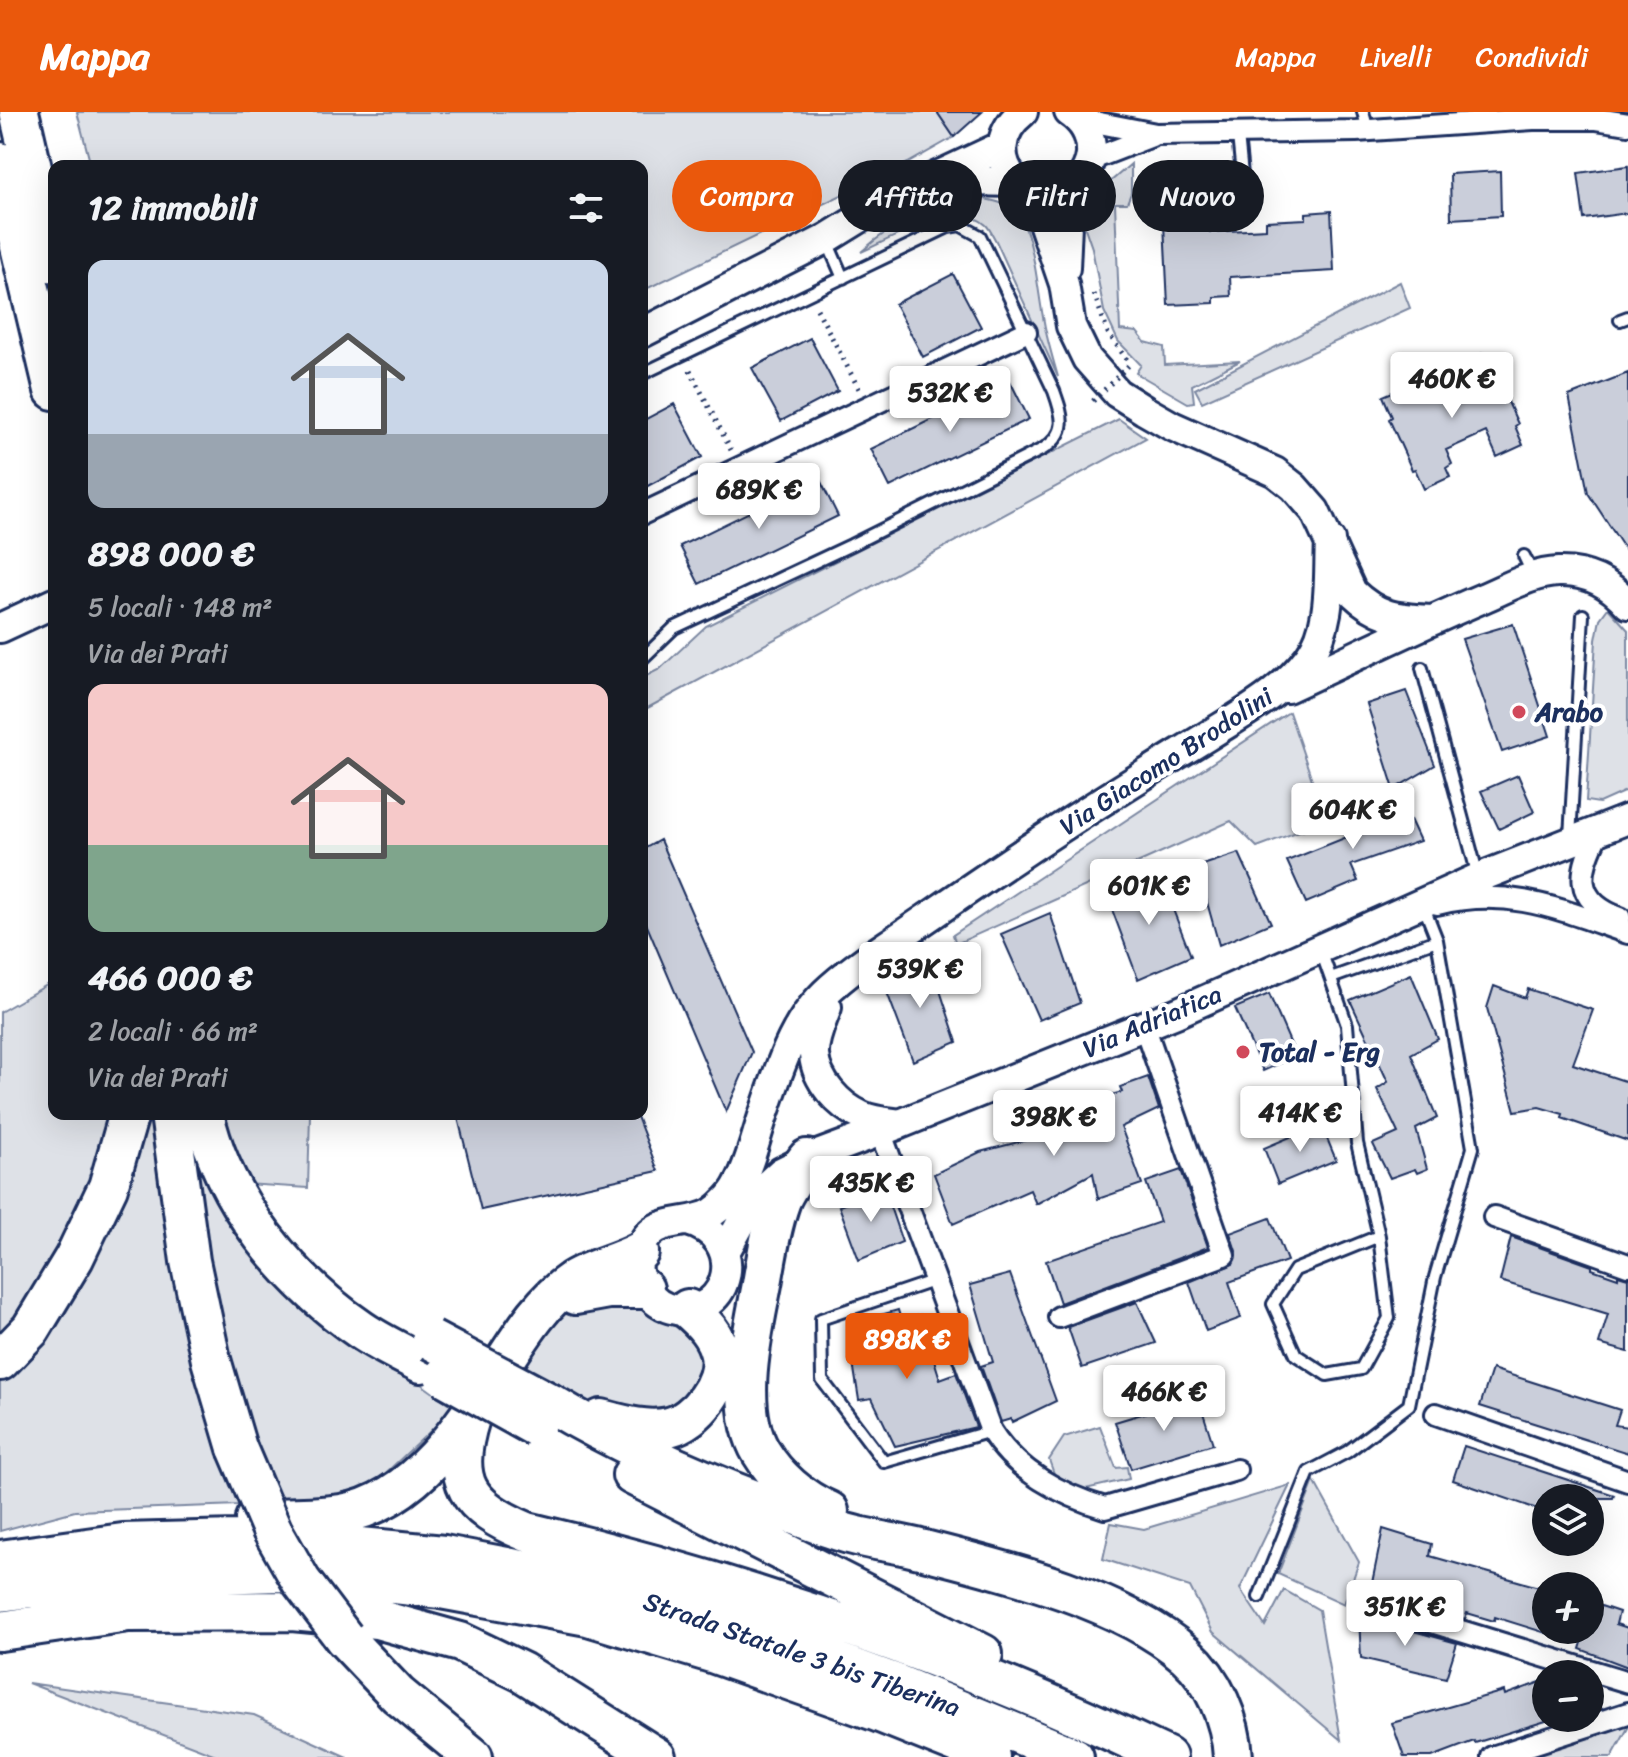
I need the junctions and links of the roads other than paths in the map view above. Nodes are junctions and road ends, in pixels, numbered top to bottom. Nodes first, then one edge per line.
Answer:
1 (19, 112) edge
2 (1016, 114) edge
3 (1074, 115) edge
4 (1558, 116) edge
5 (1366, 121) edge
6 (1340, 122) edge
7 (1628, 124) edge
8 (1156, 134) junction
9 (1238, 135) junction
10 (1002, 146) junction
11 (972, 160) edge
12 (1005, 160) edge
13 (1090, 160) joint
14 (1240, 160) edge
15 (0, 162) edge
16 (838, 232) edge
17 (1042, 232) edge
18 (1067, 232) edge
19 (826, 239) junction
20 (44, 263) edge
21 (843, 278) junction
22 (1064, 284) junction
23 (48, 314) edge
24 (648, 330) edge
25 (1026, 332) junction
26 (648, 371) edge
27 (648, 511) edge
28 (1330, 540) junction
29 (1628, 604) edge
30 (48, 606) edge
31 (1583, 615) dead end
32 (1432, 620) junction
33 (0, 628) edge
34 (648, 653) edge
35 (1422, 668) dead end
36 (1272, 695) junction
37 (1628, 819) edge
38 (1599, 831) junction
39 (1570, 843) junction
40 (1478, 878) junction
41 (1424, 907) junction
42 (1394, 914) junction
43 (1628, 921) edge
44 (1628, 933) edge
45 (1437, 940) junction
46 (1320, 949) junction
47 (1331, 978) junction
48 (839, 983) junction
49 (1144, 1025) junction
50 (127, 1120) edge
51 (171, 1120) edge
52 (205, 1120) edge
53 (226, 1120) edge
54 (890, 1128) junction
55 (807, 1159) junction
56 (1494, 1217) dead end
57 (688, 1221) junction
58 (1379, 1236) junction
59 (639, 1252) junction
60 (725, 1252) junction
61 (1628, 1265) edge
62 (936, 1280) junction
63 (644, 1289) junction
64 (546, 1305) junction
65 (688, 1309) junction
66 (1059, 1317) dead end
67 (426, 1352) junction
68 (0, 1361) edge
69 (1436, 1414) dead end
70 (543, 1415) junction
71 (470, 1418) junction
72 (991, 1431) junction
73 (1236, 1470) dead end
74 (1628, 1481) edge
75 (916, 1548) junction
76 (0, 1551) edge
77 (0, 1560) edge
78 (0, 1592) edge
79 (1259, 1597) dead end
80 (1366, 1602) dead end
81 (0, 1631) edge
82 (1628, 1682) edge
83 (1073, 1712) junction
84 (1628, 1713) edge
85 (1233, 1746) edge
86 (473, 1757) edge
87 (656, 1757) edge
88 (990, 1757) edge
89 (1074, 1757) edge
90 (1167, 1757) edge
91 (1492, 1757) edge

1 - 20 highway
2 - 10 main road
3 - 8 street
3 - 13 main road
4 - 5 street
4 - 7 street
5 - 6 street
6 - 9 street
8 - 9 street
8 - 13 street
9 - 14 lane
10 - 11 main road
10 - 12 main road
15 - 20 highway
16 - 19 main road
17 - 22 main road
18 - 22 main road
19 - 21 lane
19 - 24 main road
20 - 23 highway
21 - 25 lane
21 - 26 lane
22 - 28 main road
25 - 27 street
25 - 34 lane
28 - 32 main road
28 - 36 main road, Via Giacomo Brodolini
29 - 32 main road
30 - 33 main road
31 - 39 lane
32 - 36 main road
35 - 40 lane
36 - 48 main road, Via Giacomo Brodolini
37 - 38 main road, Via Adriatica
38 - 39 main road, Via Adriatica
38 - 43 street
39 - 40 main road, Via Adriatica
40 - 42 main road, Via Adriatica
41 - 42 street
41 - 44 street
41 - 45 lane
42 - 46 main road, Via Adriatica
45 - 47 lane
45 - 79 lane
46 - 47 lane
46 - 49 main road, Via Adriatica
47 - 58 lane
48 - 54 main road
48 - 57 main road, Via Giacomo Brodolini
49 - 54 main road, Via Adriatica
49 - 66 street
50 - 68 highway
51 - 86 highway, bridge
52 - 67 highway
53 - 67 highway
54 - 55 main road, Via Adriatica
54 - 62 street
55 - 60 main road, Via Adriatica
55 - 75 highway
56 - 61 street
57 - 59 main road
57 - 60 main road
58 - 58 lane
59 - 63 main road
59 - 64 highway
60 - 65 main road
62 - 72 street
62 - 72 lane
63 - 64 highway
63 - 65 main road
64 - 71 highway
65 - 70 highway
67 - 70 highway, bridge
69 - 74 street
70 - 75 highway
70 - 83 highway
71 - 76 highway
71 - 83 highway
72 - 73 street
75 - 85 highway
77 - 89 highway, Strada Statale 3 bis Tiberina
78 - 88 highway, Strada Statale 3 bis Tiberina
80 - 82 street
81 - 87 highway
83 - 90 highway
84 - 91 street

